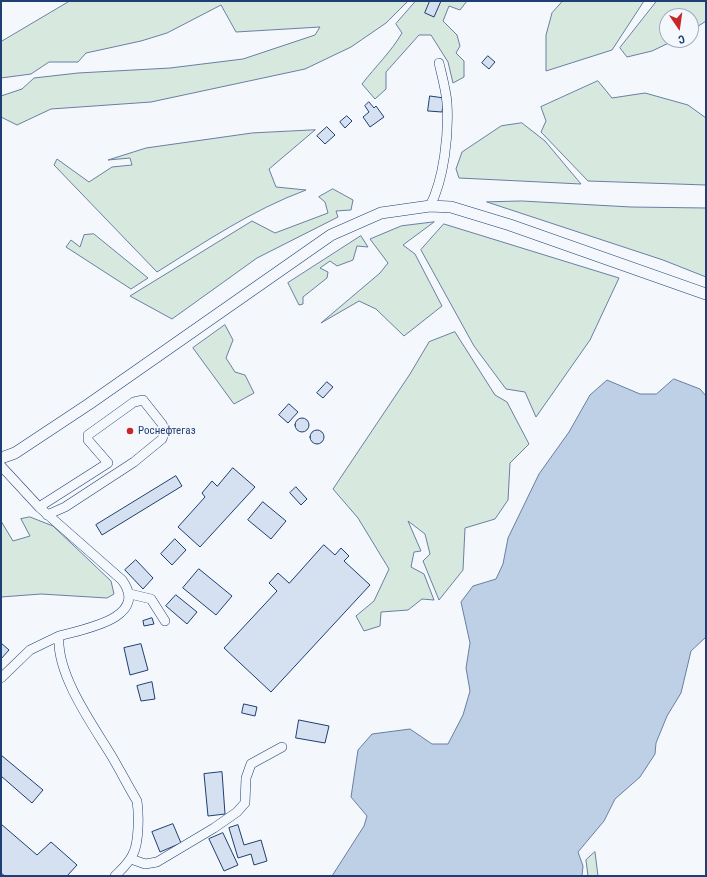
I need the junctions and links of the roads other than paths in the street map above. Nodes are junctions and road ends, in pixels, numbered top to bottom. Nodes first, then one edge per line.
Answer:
1 (439, 63) dead end
2 (430, 206) junction
3 (706, 294) edge
4 (1, 458) edge
5 (1, 466) edge
6 (39, 507) junction
7 (48, 515) junction
8 (130, 594) junction
9 (164, 621) dead end
10 (59, 636) junction
11 (1, 678) edge
12 (282, 747) dead end
13 (131, 859) junction
14 (115, 876) edge

1 - 2 street
2 - 3 main road
2 - 4 main road
5 - 6 street
6 - 7 street
6 - 7 street
7 - 8 street
8 - 9 street
8 - 10 street
10 - 11 street
10 - 13 street
12 - 13 street
13 - 14 street

